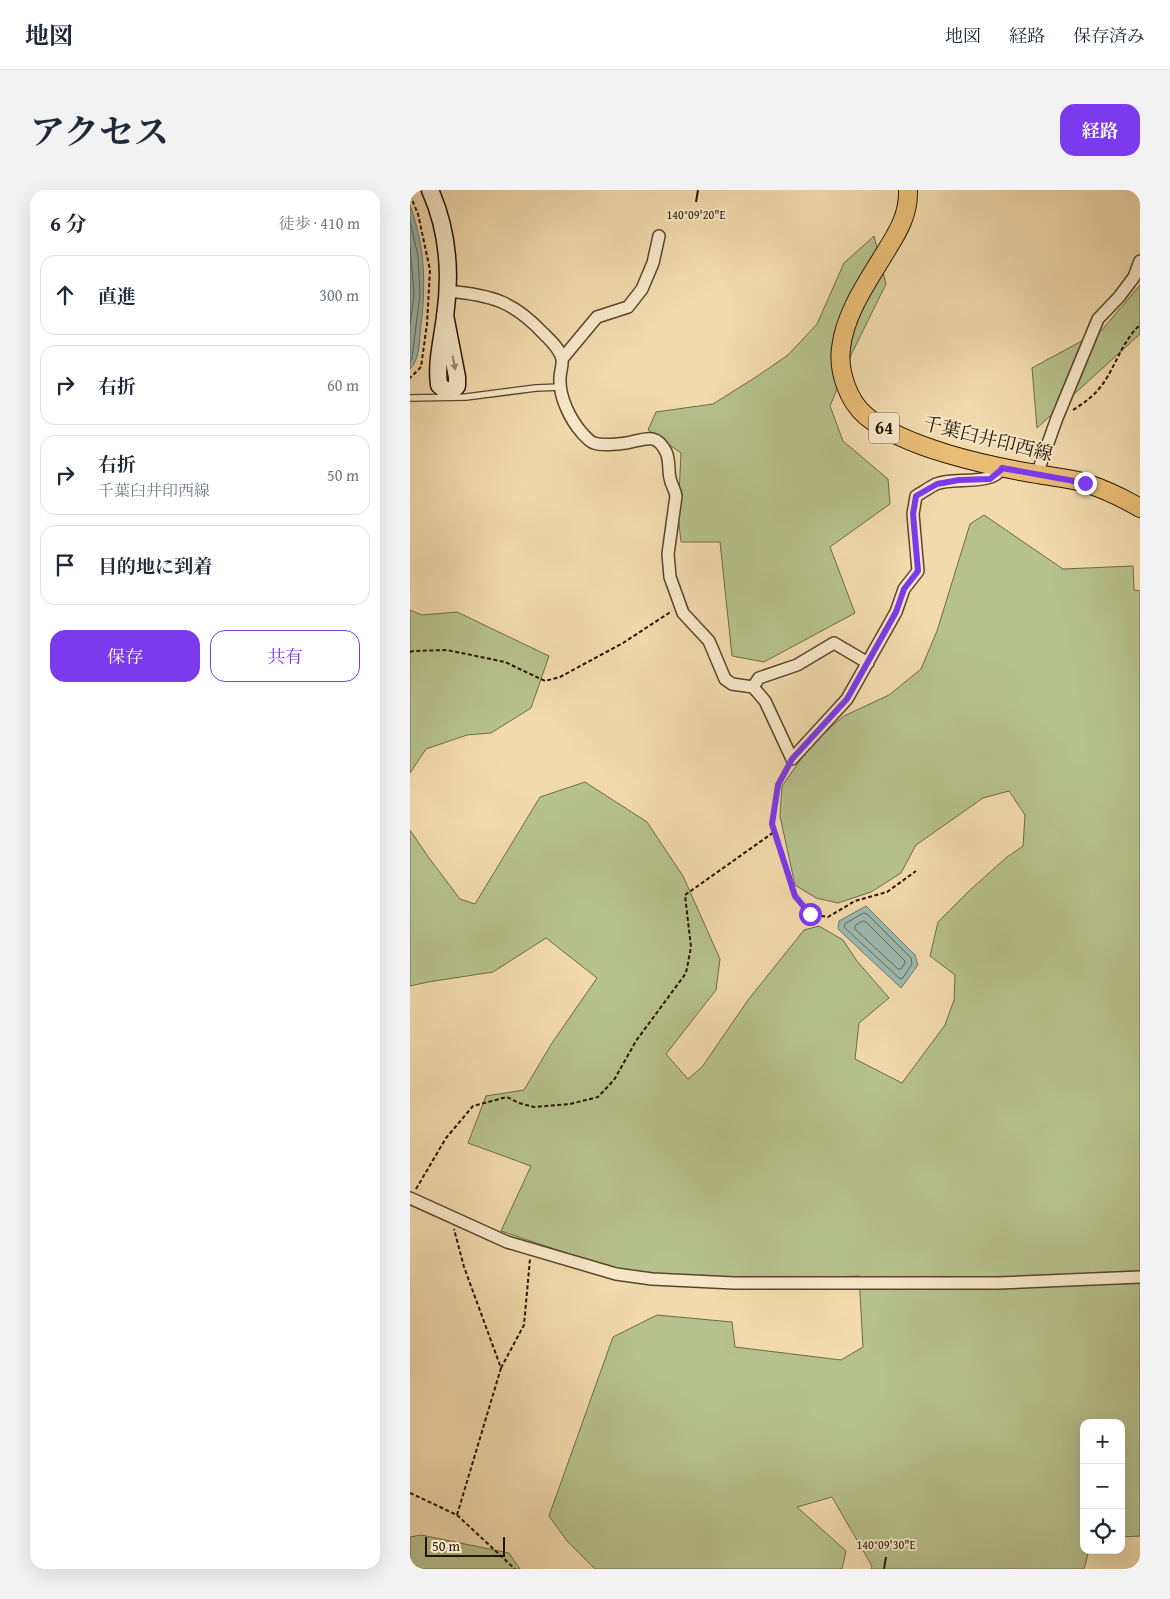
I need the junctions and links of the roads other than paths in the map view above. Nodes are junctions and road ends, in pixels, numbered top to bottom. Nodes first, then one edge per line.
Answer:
1 (430, 190) edge
2 (908, 190) edge
3 (658, 236) dead end
4 (1140, 261) edge
5 (448, 291) junction
6 (445, 315) dead end
7 (562, 359) junction
8 (561, 387) junction
9 (410, 398) edge
10 (1002, 468) junction
11 (1037, 474) junction
12 (1140, 508) edge
13 (868, 663) junction
14 (753, 687) junction
15 (410, 1198) edge
16 (1140, 1277) edge

1 - 5 street
2 - 10 main road, 千葉臼井印西線 / 64
3 - 7 street
4 - 11 street
5 - 6 street
5 - 7 street
7 - 8 street
8 - 9 lane
8 - 14 street
10 - 11 main road, 千葉臼井印西線 / 64
10 - 13 street
11 - 12 main road, 千葉臼井印西線 / 64
13 - 14 street
13 - 14 street
15 - 16 street

